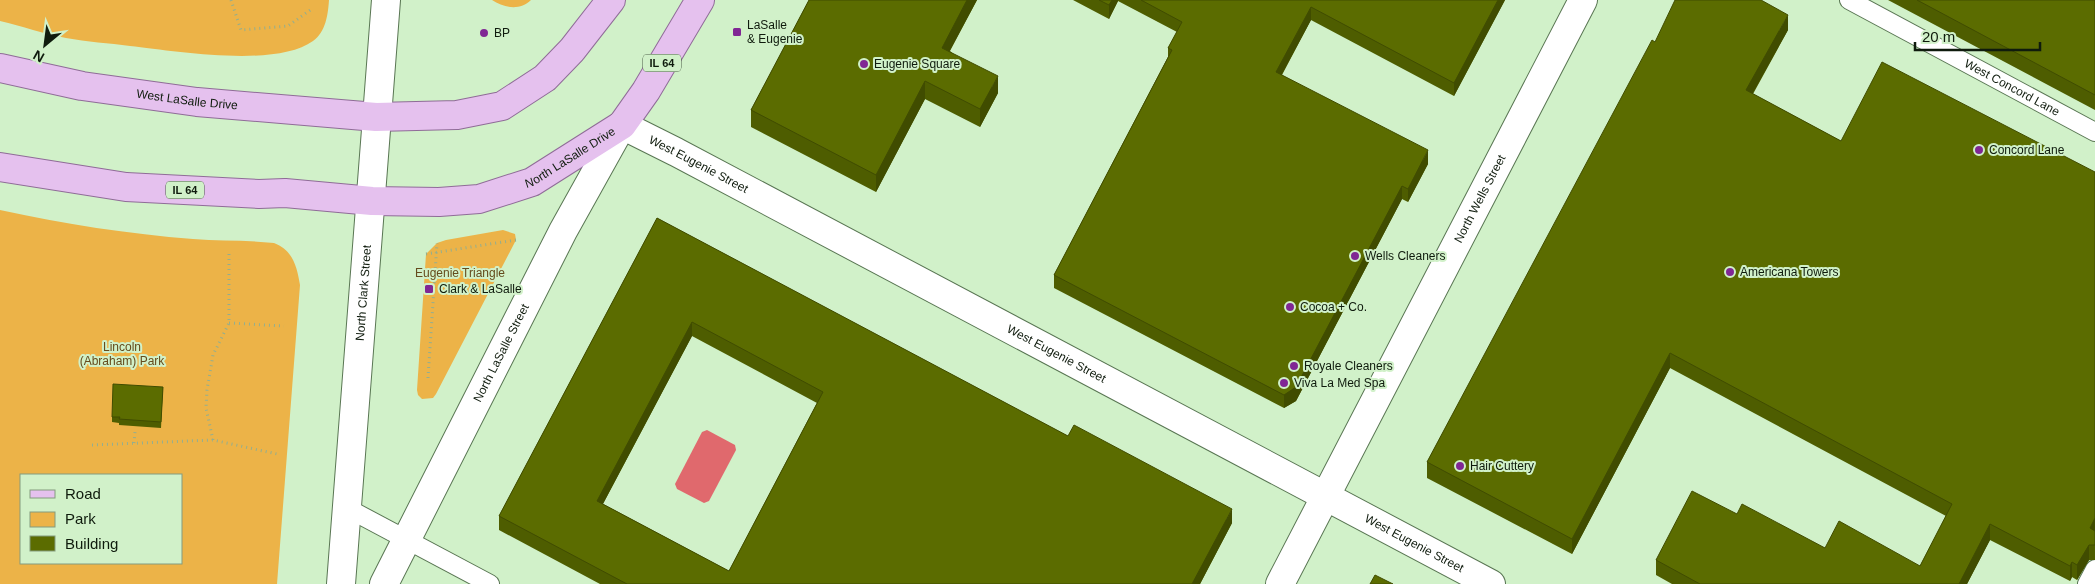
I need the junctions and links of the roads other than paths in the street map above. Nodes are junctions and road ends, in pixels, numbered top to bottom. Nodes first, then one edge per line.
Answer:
1 (386, 0) edge
2 (611, 0) edge
3 (700, 0) edge
4 (1583, 0) edge
5 (1849, 0) edge
6 (0, 68) edge
7 (376, 117) junction
8 (622, 125) junction
9 (2095, 132) edge
10 (0, 167) edge
11 (372, 201) junction
12 (1325, 497) junction
13 (347, 508) junction
14 (408, 540) junction
15 (2095, 569) edge
16 (341, 584) edge
17 (384, 584) edge
18 (490, 584) edge
19 (1280, 584) edge
20 (1491, 584) edge
21 (2087, 584) edge

1 - 7 street, North Clark Street
2 - 7 main road
3 - 8 main road, North LaSalle Drive / IL 64
4 - 12 street, North Wells Street
5 - 9 lane, West Concord Lane
6 - 7 main road, West LaSalle Drive
7 - 11 street, North Clark Street
8 - 11 main road, North LaSalle Drive / IL 64
8 - 12 street, West Eugenie Street
8 - 14 street, North LaSalle Street
10 - 11 main road, IL 64
11 - 13 street, North Clark Street
12 - 19 street, North Wells Street
12 - 20 street, West Eugenie Street
13 - 14 lane
13 - 16 street, North Clark Street
14 - 17 street, North LaSalle Street
14 - 18 lane
15 - 21 lane

